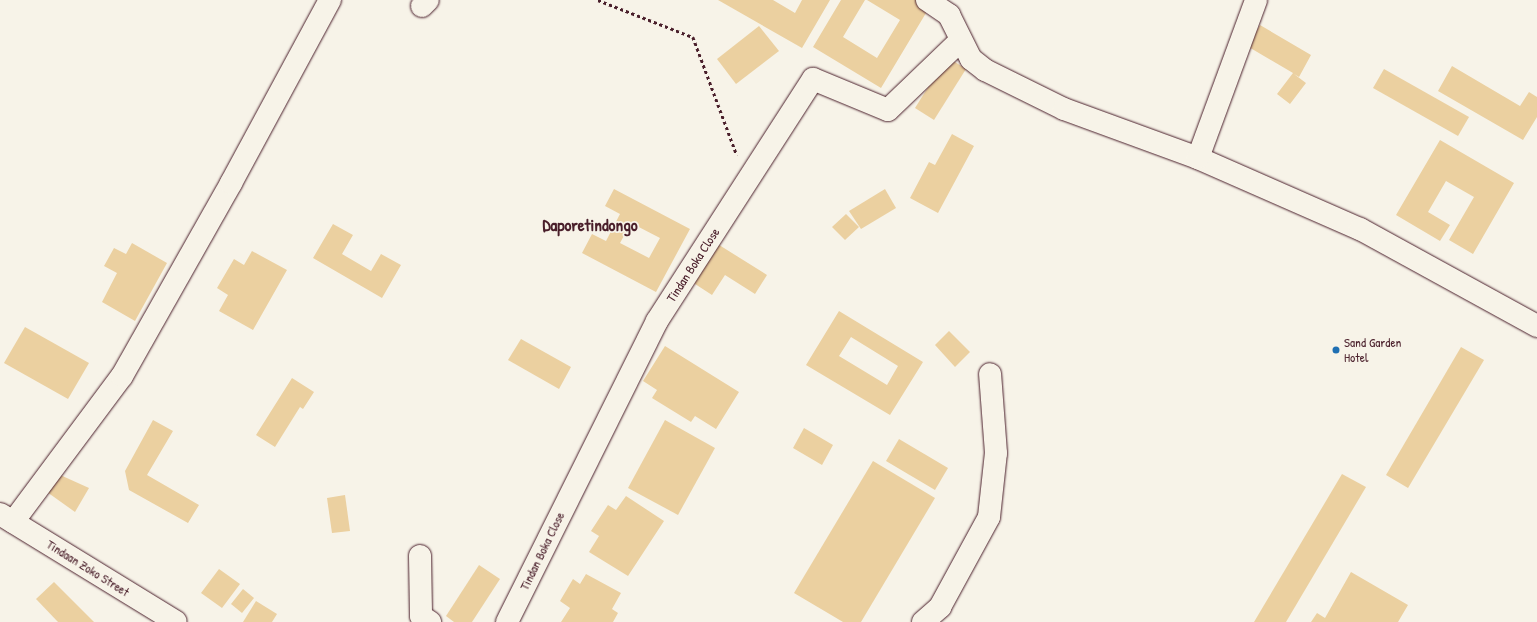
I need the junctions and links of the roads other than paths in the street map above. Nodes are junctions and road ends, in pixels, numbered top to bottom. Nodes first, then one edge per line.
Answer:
1 (330, 0) edge
2 (927, 0) edge
3 (1256, 0) edge
4 (960, 41) junction
5 (1198, 158) junction
6 (1537, 326) edge
7 (990, 374) dead end
8 (7, 518) edge
9 (420, 556) dead end
10 (176, 622) edge
11 (430, 622) edge
12 (507, 622) edge
13 (923, 622) edge

1 - 8 street
2 - 4 street
3 - 5 street
4 - 5 street
4 - 12 street, Tindan Boka Close
5 - 6 street
7 - 13 street
8 - 10 street, Tindaan Zoko Street
9 - 11 street

